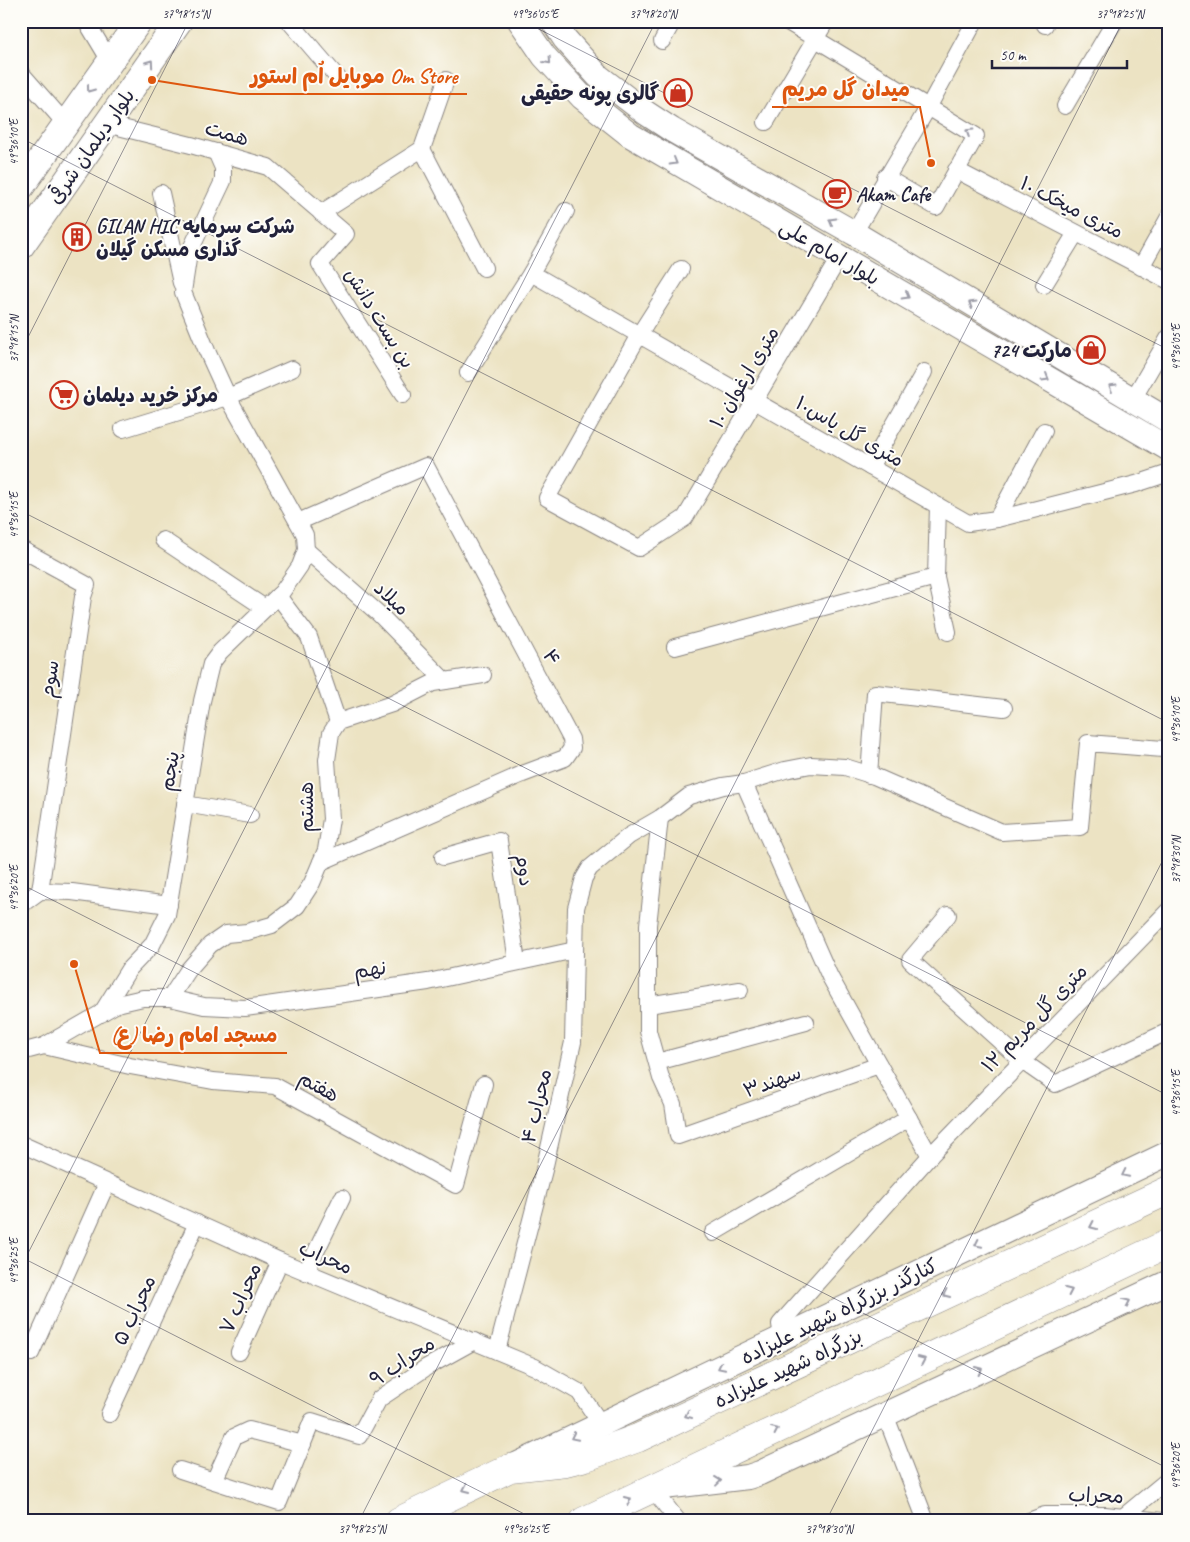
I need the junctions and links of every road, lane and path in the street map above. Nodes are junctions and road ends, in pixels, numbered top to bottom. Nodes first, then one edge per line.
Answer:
1 (86, 21) edge
2 (139, 21) edge
3 (179, 21) edge
4 (520, 21) edge
5 (553, 21) edge
6 (673, 21) edge
7 (786, 21) edge
8 (826, 21) edge
9 (975, 21) edge
10 (1115, 21) edge
11 (292, 22) edge
12 (816, 38) junction
13 (662, 40) dead end
14 (110, 61) junction
15 (21, 73) edge
16 (338, 78) dead end
17 (446, 80) dead end
18 (928, 106) junction
19 (1065, 106) dead end
20 (766, 122) dead end
21 (65, 123) junction
22 (106, 124) junction
23 (422, 149) junction
24 (216, 152) junction
25 (956, 170) junction
26 (885, 177) junction
27 (21, 187) edge
28 (161, 193) dead end
29 (566, 211) dead end
30 (321, 213) junction
31 (1169, 217) edge
32 (854, 233) junction
33 (1076, 233) junction
34 (21, 246) edge
35 (839, 258) junction
36 (320, 264) joint
37 (1141, 267) junction
38 (484, 268) dead end
39 (681, 269) dead end
40 (531, 273) junction
41 (1169, 281) edge
42 (1044, 286) dead end
43 (183, 292) junction
44 (639, 335) junction
45 (1169, 337) edge
46 (292, 369) dead end
47 (924, 372) dead end
48 (468, 373) dead end
49 (402, 395) dead end
50 (228, 398) junction
51 (1133, 399) junction
52 (755, 400) junction
53 (1169, 421) edge
54 (122, 429) dead end
55 (1044, 431) dead end
56 (1169, 449) edge
57 (870, 467) junction
58 (1169, 473) edge
59 (938, 506) junction
60 (997, 519) junction
61 (298, 522) junction
62 (163, 540) dead end
63 (21, 549) edge
64 (306, 550) junction
65 (936, 577) junction
66 (278, 596) junction
67 (265, 608) junction
68 (948, 632) dead end
69 (675, 647) dead end
70 (483, 675) dead end
71 (445, 681) junction
72 (1004, 708) dead end
73 (338, 722) junction
74 (1163, 749) dead end
75 (869, 774) junction
76 (744, 783) junction
77 (185, 804) junction
78 (250, 815) dead end
79 (660, 818) junction
80 (443, 857) dead end
81 (321, 862) junction
82 (40, 891) junction
83 (22, 903) edge
84 (169, 905) junction
85 (1169, 910) edge
86 (948, 915) dead end
87 (575, 950) junction
88 (517, 962) junction
89 (740, 990) dead end
90 (170, 998) junction
91 (648, 1005) junction
92 (101, 1014) junction
93 (806, 1022) dead end
94 (1169, 1031) edge
95 (44, 1046) junction
96 (21, 1052) edge
97 (1022, 1061) junction
98 (657, 1062) junction
99 (879, 1065) junction
100 (484, 1084) dead end
101 (909, 1118) junction
102 (21, 1144) edge
103 (1169, 1154) edge
104 (930, 1156) junction
105 (107, 1182) junction
106 (1169, 1190) edge
107 (342, 1198) dead end
108 (197, 1223) junction
109 (713, 1233) dead end
110 (1169, 1243) edge
111 (280, 1261) junction
112 (306, 1272) junction
113 (1169, 1282) edge
114 (782, 1338) junction
115 (474, 1341) junction
116 (496, 1351) junction
117 (239, 1352) dead end
118 (31, 1353) dead end
119 (109, 1414) dead end
120 (888, 1422) dead end
121 (601, 1424) junction
122 (303, 1444) junction
123 (510, 1468) junction
124 (180, 1470) dead end
125 (1169, 1479) edge
126 (214, 1481) junction
127 (652, 1488) junction
128 (1122, 1516) junction
129 (1104, 1518) edge
130 (399, 1521) edge
131 (584, 1521) edge
132 (678, 1521) edge
133 (926, 1521) edge
134 (1029, 1521) edge
135 (1162, 1521) edge

1 - 14 street
2 - 14 main road, بلوار دیلمان شرقی
22 -> 3 main road, بلوار دیلمان شرقی
4 -> 35 main road, بلوار امام علی
32 -> 5 main road, بلوار امام علی
6 - 13 street
7 - 12 street
8 - 12 street
9 - 18 street
10 - 19 street
11 - 16 street
12 - 18 street
12 - 20 street
14 -> 21 main road, بلوار دیلمان شرقی
15 - 21 street
17 - 23 street
25 -> 18 street
18 - 26 street
21 - 22 main road
21 - 27 main road, بلوار دیلمان شرقی
22 - 24 street, همت
22 - 34 main road, بلوار دیلمان شرقی
23 - 30 street
23 - 38 street
24 - 30 street, همت
24 - 43 street
25 - 26 street
25 - 33 street, ۱۰ متری میخک
26 - 32 street
28 - 43 street
29 - 40 street
30 - 36 street, همت
31 - 37 street
32 - 35 main road
51 -> 32 main road, بلوار امام علی
33 - 37 street, ۱۰ متری میخک
33 - 42 street
35 - 52 street, ۱۰ متری ارغوان
35 -> 56 main road, بلوار امام علی
36 - 49 street, بن بست دانش
37 - 41 street, ۱۰ متری میخک
39 - 44 street
40 - 44 street, ۱۰متری گل یاس
40 - 48 street
43 - 50 street
44 - 52 street, ۱۰متری گل یاس
44 - 52 street, ۱۰ متری ارغوان
45 - 51 street
46 - 50 street
47 - 57 street
50 - 54 street
50 - 61 street
51 - 53 main road, بلوار امام علی
52 - 57 street, ۱۰متری گل یاس
55 - 60 street
57 - 59 street, ۱۰متری گل یاس
58 - 60 street, ۱۰متری گل یاس
59 - 60 street, ۱۰متری گل یاس
59 - 65 street
61 - 64 street
61 - 81 street, ۴
62 - 67 street
63 - 82 street, سوم
64 - 66 street, پنجم
64 - 71 street, میلاد
65 - 68 street
65 - 69 street
66 - 67 street, پنجم
66 - 73 street
67 - 77 street, پنجم
70 - 71 street
71 - 73 street
72 - 75 street
73 - 81 street, هشتم
74 - 75 street
75 - 76 street
76 - 79 street
76 - 99 street
77 - 78 street
77 - 84 street, پنجم
79 - 87 street, محراب ۴
79 - 91 street
80 - 88 street, دوم
81 - 90 street, هشتم
82 - 83 street
82 - 84 street
84 - 92 street, پنجم
85 - 97 street, ۱۲ متری گل مریم
86 - 97 street
87 - 88 street, نهم
87 - 116 street, محراب ۴
88 - 90 street, نهم
89 - 91 street
90 - 92 street, نهم
91 - 98 street
92 - 95 street, نهم
93 - 98 street
94 - 97 street
95 - 96 street
95 - 100 street, هفتم
97 - 104 street, ۱۲ متری گل مریم
98 - 99 street, سهند۳
99 - 101 street
101 - 104 street
101 - 109 street
102 - 105 street, محراب
103 -> 114 main road, کنارگذر بزرگراه شهید علیزاده
104 - 114 street, ۱۲ متری گل مریم
105 - 108 street, محراب
105 - 118 street
106 -> 123 highway, بزرگراه شهید علیزاده
107 - 112 street
108 - 111 street, محراب
108 - 119 street, محراب ۵
127 -> 110 highway
111 - 112 street, محراب
111 - 117 street, محراب ۷
112 - 115 street, محراب
127 -> 113 main road
114 -> 121 main road, کنارگذر بزرگراه شهید علیزاده
115 - 116 street, محراب
115 - 122 street, محراب ۹
116 - 121 street, محراب
120 - 133 street
121 -> 123 main road, کنارگذر بزرگراه شهید علیزاده
122 - 126 street
122 - 126 street
123 -> 130 highway, بزرگراه شهید علیزاده
124 - 126 street
125 - 128 street
131 -> 127 highway
127 - 132 street
128 - 129 street, محراب
128 - 135 street, محراب
129 - 134 street, محراب

